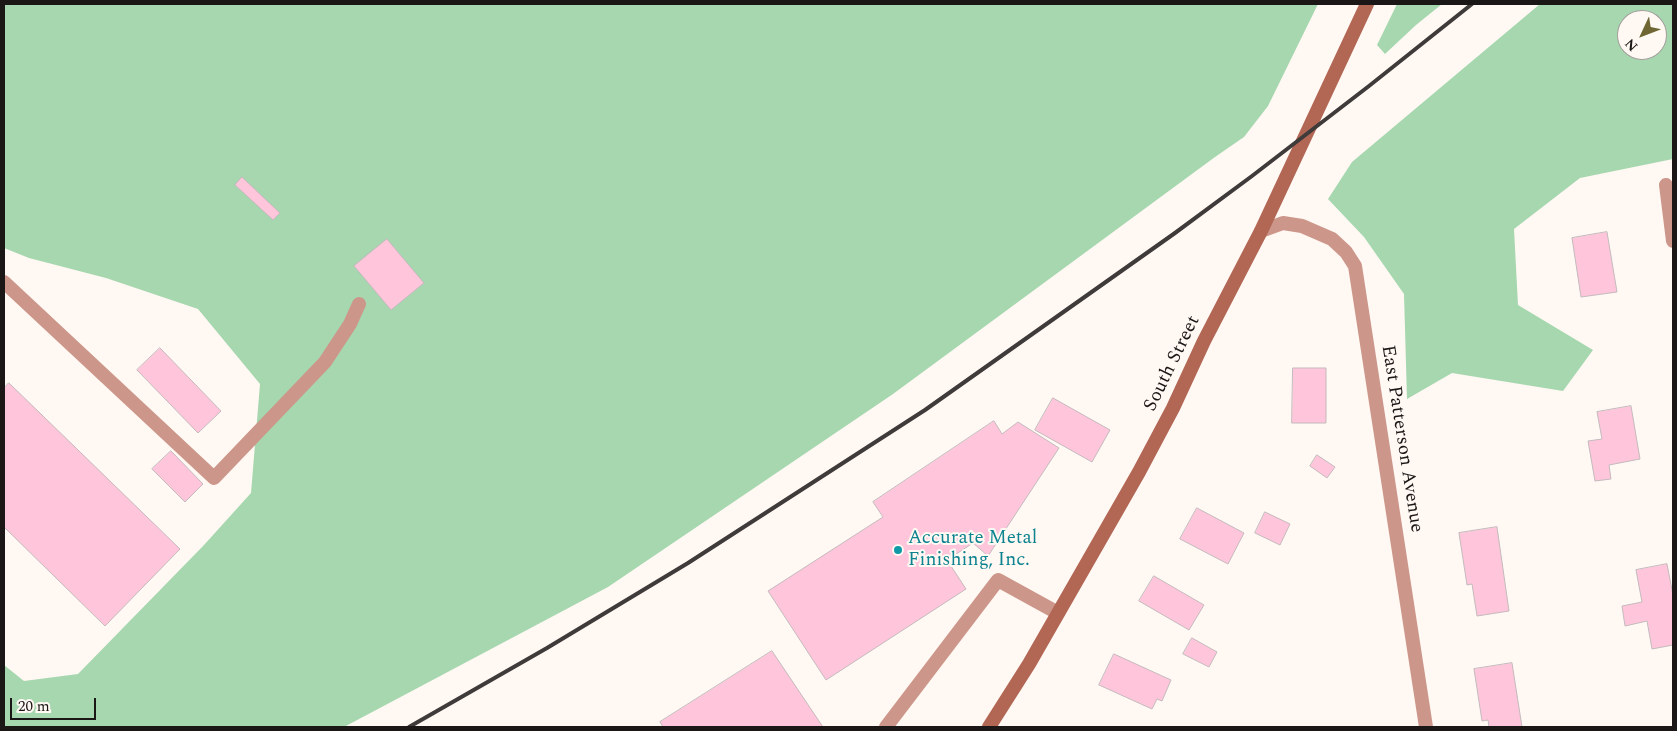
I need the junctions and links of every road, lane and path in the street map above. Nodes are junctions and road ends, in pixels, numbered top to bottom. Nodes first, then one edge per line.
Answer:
1 (1367, 4) edge
2 (1666, 185) dead end
3 (1261, 231) junction
4 (1673, 241) edge
5 (4, 282) edge
6 (359, 304) dead end
7 (1058, 613) junction
8 (886, 727) edge
9 (989, 727) edge
10 (1426, 727) edge

1 - 3 main road, South Street
2 - 4 street
3 - 7 main road, South Street
3 - 10 street, East Patterson Avenue
5 - 6 street
7 - 8 street
7 - 9 main road, South Street

